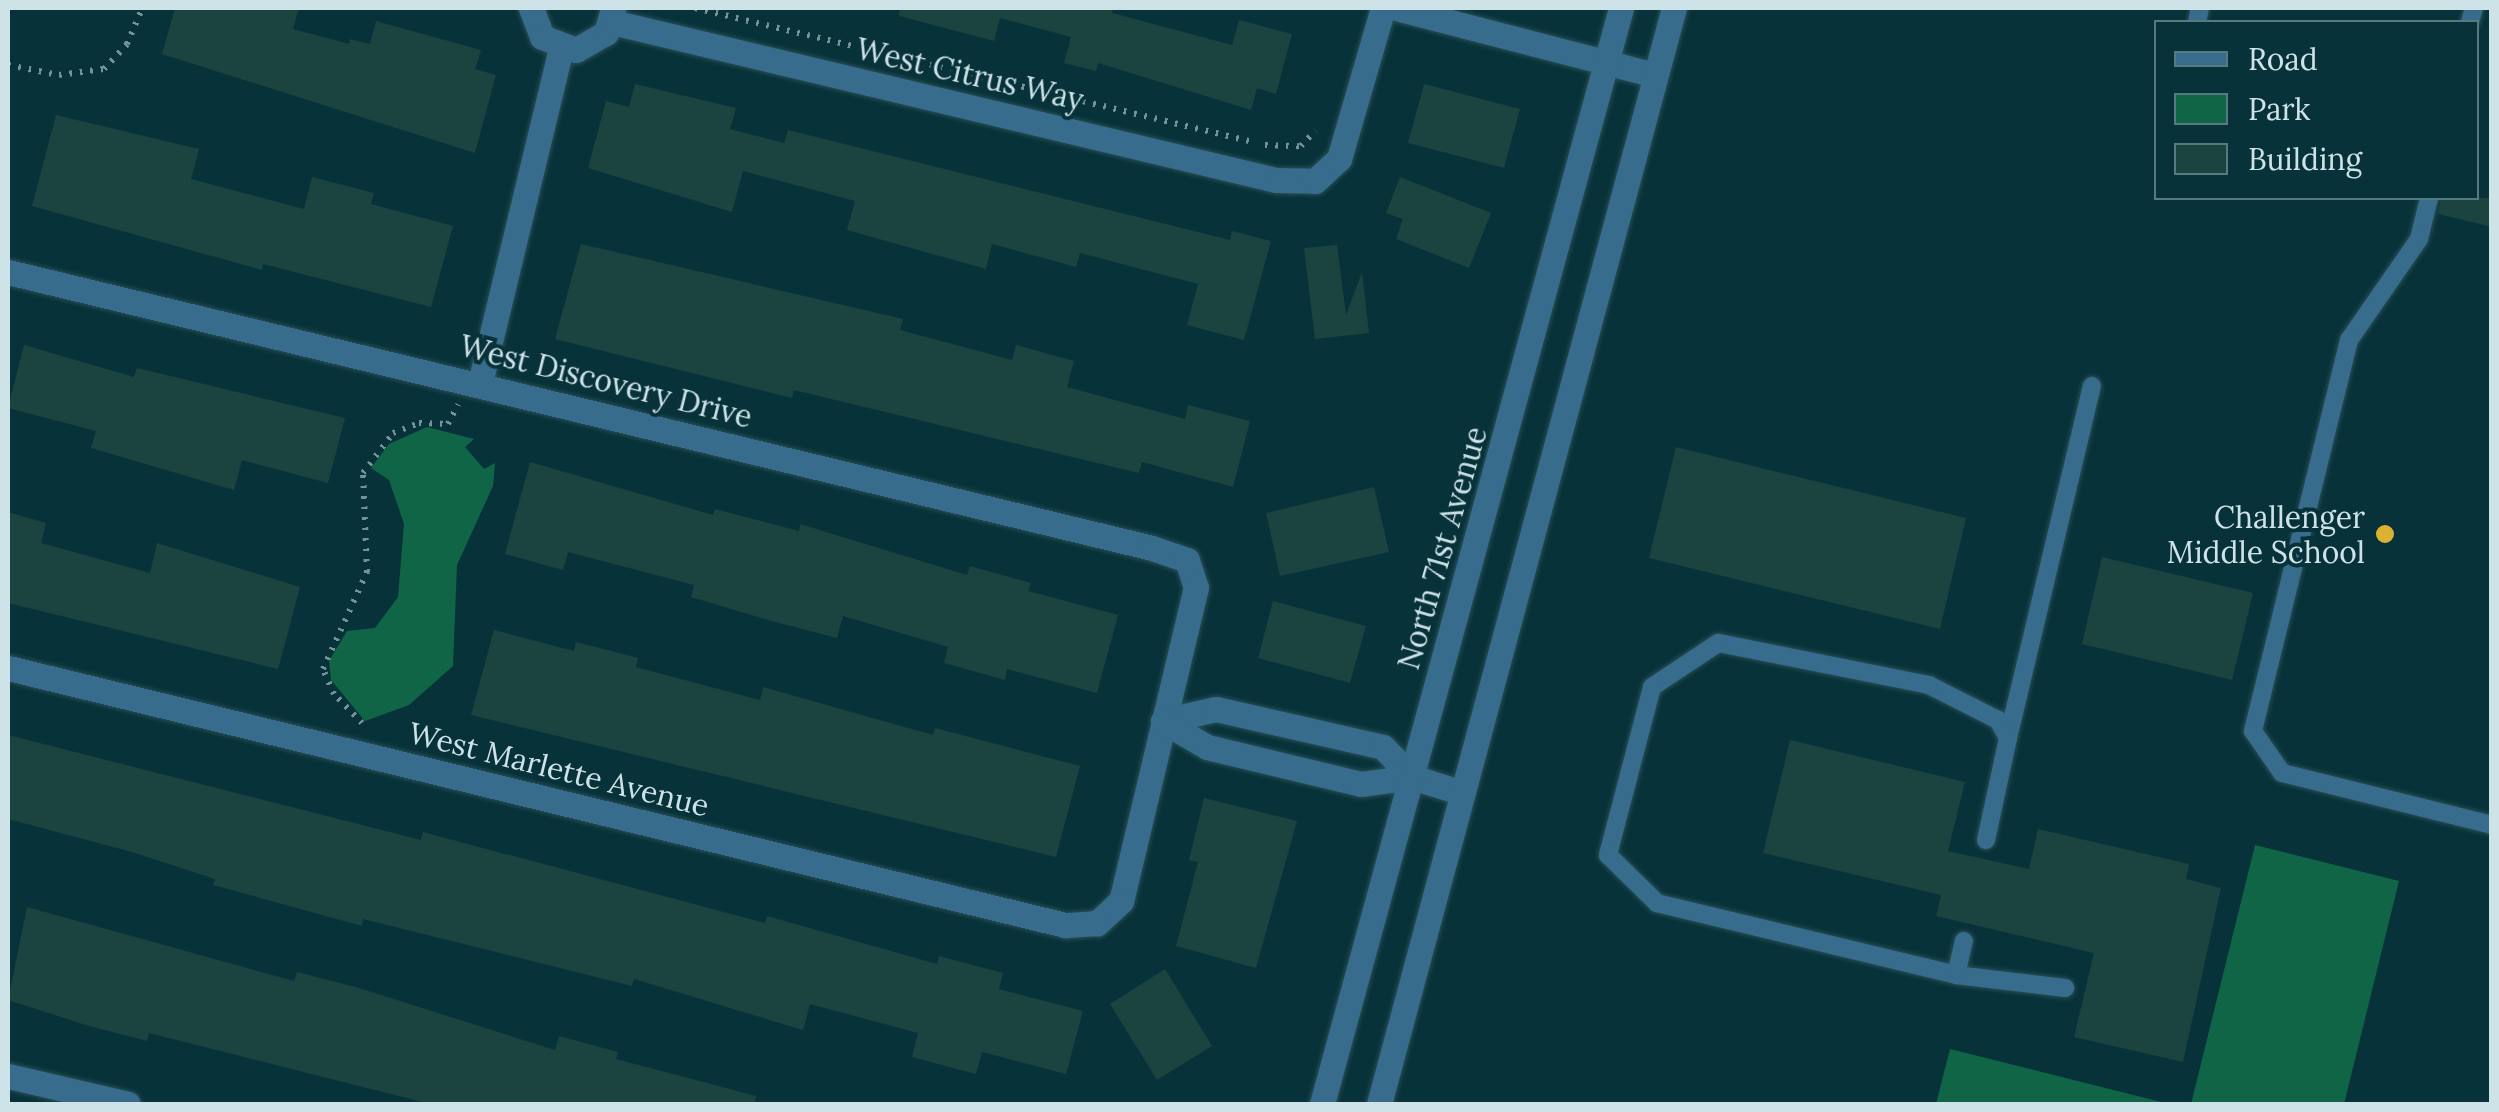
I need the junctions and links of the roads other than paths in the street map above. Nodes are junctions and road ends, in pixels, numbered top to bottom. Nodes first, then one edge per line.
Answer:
1 (532, 8) edge
2 (1383, 8) edge
3 (1396, 8) edge
4 (1621, 8) edge
5 (1674, 8) edge
6 (612, 15) edge
7 (561, 48) junction
8 (1606, 64) junction
9 (1656, 75) junction
10 (2429, 200) edge
11 (8, 272) edge
12 (480, 382) junction
13 (2092, 386) dead end
14 (8, 668) edge
15 (1164, 720) junction
16 (2008, 738) junction
17 (1412, 776) junction
18 (1463, 792) junction
19 (2492, 824) edge
20 (1986, 840) dead end
21 (1964, 941) dead end
22 (1956, 975) junction
23 (2065, 988) dead end
24 (8, 1076) edge
25 (128, 1104) edge
26 (1322, 1104) edge
27 (1378, 1104) edge

1 - 7 street
2 - 6 street, West Citrus Way
3 - 8 street
4 - 8 street, North 71st Avenue
5 - 9 street
6 - 7 street, West Citrus Way
7 - 12 street
8 - 9 street
8 - 17 street, North 71st Avenue
9 - 18 street
10 - 19 lane
11 - 12 street, West Discovery Drive
12 - 15 street, West Discovery Drive
13 - 16 lane
14 - 15 street, West Marlette Avenue
15 - 17 street
15 - 17 street
16 - 20 lane
16 - 22 lane
17 - 18 street
17 - 26 street, North 71st Avenue
18 - 27 street
21 - 22 lane
22 - 23 lane
24 - 25 street

